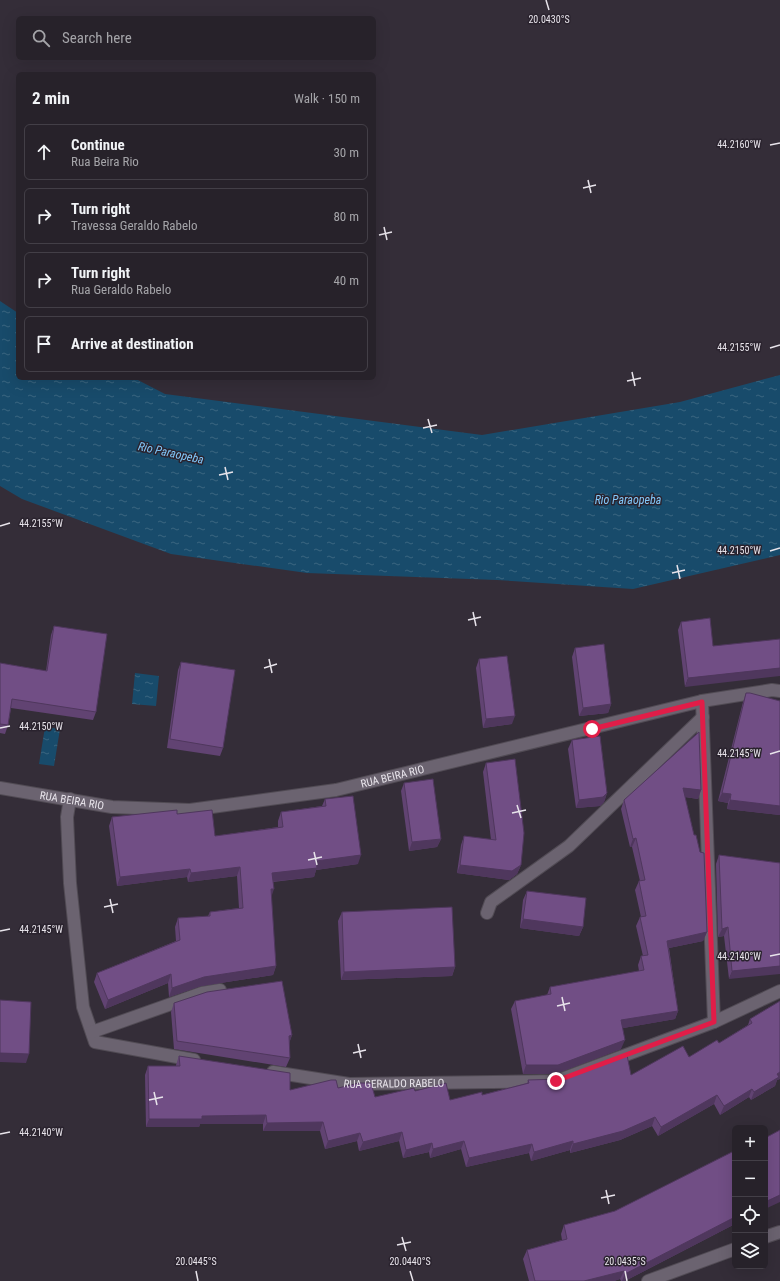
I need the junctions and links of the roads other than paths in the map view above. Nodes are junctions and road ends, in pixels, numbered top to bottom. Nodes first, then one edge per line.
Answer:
1 (780, 691) edge
2 (702, 702) junction
3 (703, 717) junction
4 (0, 788) edge
5 (70, 799) junction
6 (487, 913) dead end
7 (232, 989) edge
8 (780, 991) edge
9 (714, 1022) junction
10 (92, 1032) junction
11 (205, 1062) edge
12 (257, 1070) edge
13 (780, 1232) edge
14 (768, 1236) edge
15 (732, 1250) edge
16 (648, 1281) edge

1 - 2 street, RUA BEIRA RIO
2 - 3 street
2 - 5 street, RUA BEIRA RIO
3 - 6 street
3 - 9 street
4 - 5 street, RUA BEIRA RIO
5 - 10 street
7 - 10 street
8 - 9 street, RUA GERALDO RABELO
9 - 12 street, RUA GERALDO RABELO
10 - 11 street
13 - 14 street
15 - 16 street

